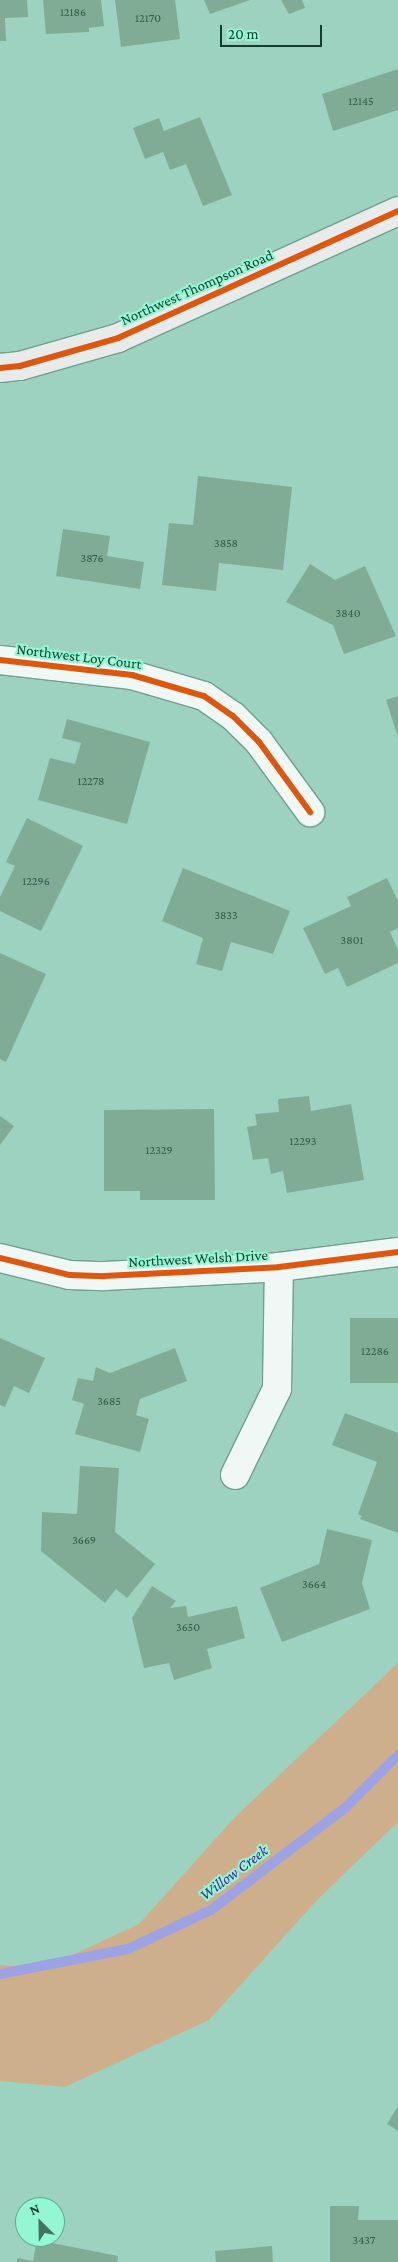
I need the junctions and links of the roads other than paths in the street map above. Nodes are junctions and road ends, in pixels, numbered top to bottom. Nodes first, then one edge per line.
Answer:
1 (398, 212) edge
2 (0, 368) edge
3 (0, 660) edge
4 (310, 812) dead end
5 (398, 1252) edge
6 (0, 1258) edge
7 (279, 1267) junction
8 (235, 1474) dead end

1 - 2 street, Northwest Thompson Road
3 - 4 street, Northwest Loy Court
5 - 7 street, Northwest Welsh Drive
6 - 7 street, Northwest Welsh Drive
7 - 8 street

